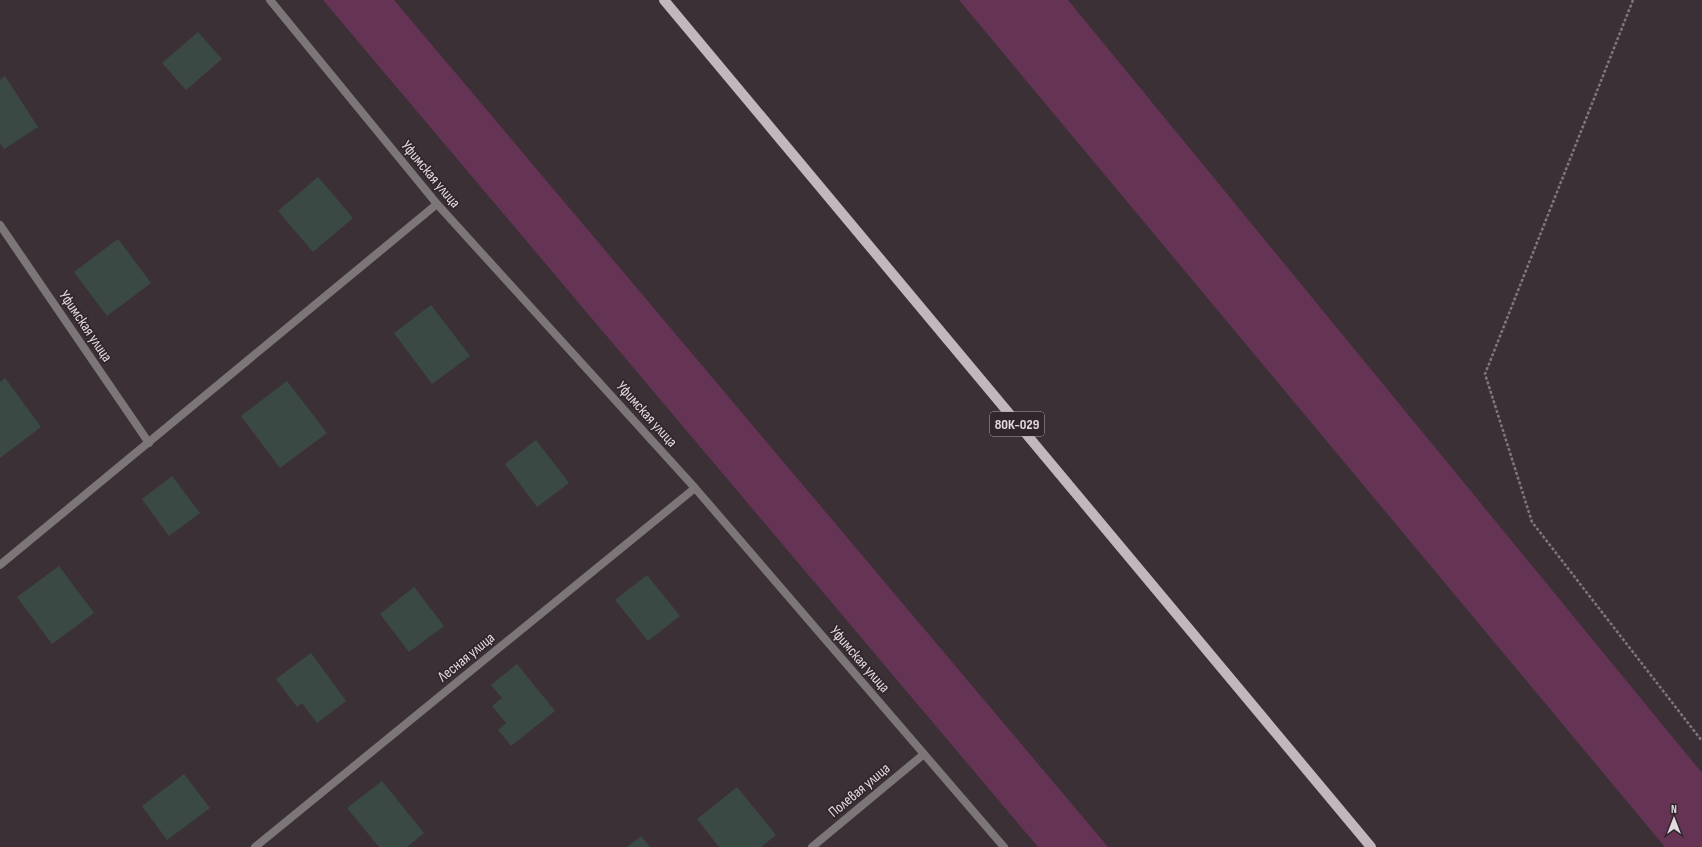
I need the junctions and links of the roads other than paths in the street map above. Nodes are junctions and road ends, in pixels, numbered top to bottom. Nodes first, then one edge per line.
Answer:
1 (270, 0) edge
2 (664, 0) edge
3 (437, 204) junction
4 (0, 225) edge
5 (149, 443) junction
6 (695, 488) junction
7 (0, 565) edge
8 (924, 754) junction
9 (255, 847) edge
10 (812, 847) edge
11 (1004, 847) edge
12 (1371, 847) edge

1 - 3 street, Уфимская улица
2 - 12 main road, 80К-029
3 - 5 street
3 - 6 street, Уфимская улица
4 - 5 street, Уфимская улица
5 - 7 street
6 - 8 street, Уфимская улица
6 - 9 street, Лесная улица
8 - 10 street, Полевая улица
8 - 11 street, Уфимская улица

